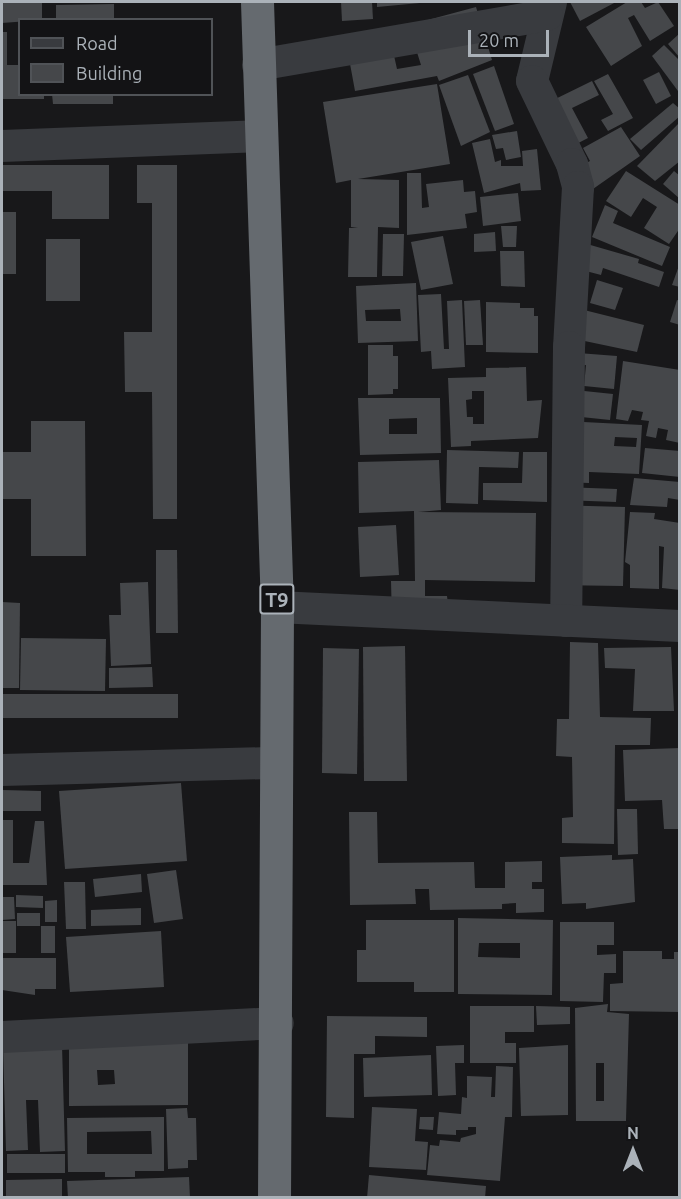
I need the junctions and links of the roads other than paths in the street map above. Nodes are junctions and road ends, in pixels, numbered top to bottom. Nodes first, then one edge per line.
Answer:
1 (257, 2) edge
2 (549, 8) edge
3 (258, 65) junction
4 (260, 136) junction
5 (2, 146) edge
6 (277, 607) junction
7 (566, 621) junction
8 (680, 626) edge
9 (276, 763) junction
10 (2, 770) edge
11 (278, 1023) junction
12 (2, 1037) edge
13 (274, 1197) edge

1 - 3 highway, T9
2 - 3 street
2 - 7 street
3 - 4 highway, T9
4 - 5 street
4 - 6 highway, T9
6 - 7 street
6 - 9 highway, T9
7 - 8 street
9 - 10 street
9 - 11 highway, T9
11 - 12 street
11 - 13 highway, T9

